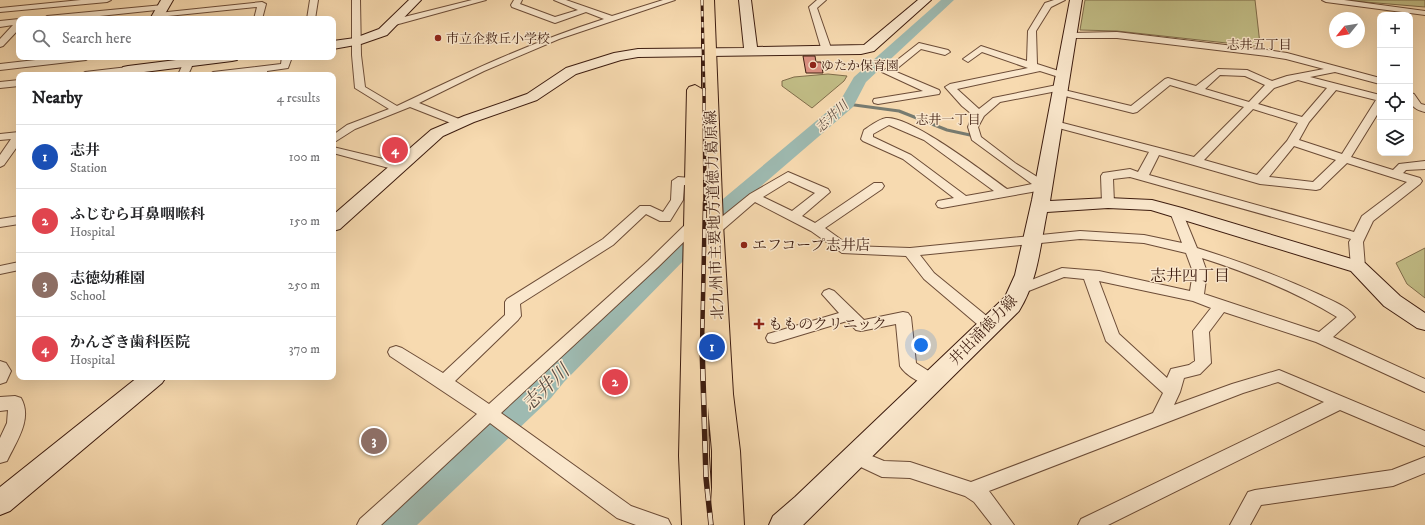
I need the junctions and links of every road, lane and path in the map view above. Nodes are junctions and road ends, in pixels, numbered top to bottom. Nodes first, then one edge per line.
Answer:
1 (108, 0) edge
2 (204, 0) edge
3 (314, 0) edge
4 (356, 0) edge
5 (415, 0) edge
6 (453, 0) edge
7 (482, 0) edge
8 (518, 0) edge
9 (558, 0) edge
10 (671, 0) edge
11 (695, 0) edge
12 (708, 0) edge
13 (745, 0) edge
14 (822, 0) edge
15 (925, 0) edge
16 (1061, 0) edge
17 (1076, 0) edge
18 (1326, 0) edge
19 (71, 2) edge
20 (241, 3) edge
21 (0, 10) edge
22 (127, 10) junction
23 (161, 10) edge
24 (213, 10) junction
25 (445, 10) junction
26 (585, 10) junction
27 (199, 11) junction
28 (1425, 13) edge
29 (95, 16) edge
30 (124, 16) edge
31 (210, 16) edge
32 (259, 16) edge
33 (311, 16) edge
34 (612, 19) junction
35 (395, 22) junction
36 (16, 23) edge
37 (0, 24) edge
38 (16, 26) edge
39 (1071, 36) junction
40 (358, 41) junction
41 (0, 44) edge
42 (336, 45) edge
43 (827, 50) junction
44 (702, 52) junction
45 (751, 52) junction
46 (945, 52) dead end
47 (968, 59) dead end
48 (22, 60) edge
49 (51, 60) edge
50 (94, 60) edge
51 (133, 60) edge
52 (190, 60) edge
53 (287, 60) edge
54 (18, 65) junction
55 (0, 67) edge
56 (1036, 67) junction
57 (1334, 69) junction
58 (87, 72) edge
59 (126, 72) edge
60 (184, 72) edge
61 (262, 72) edge
62 (1300, 77) junction
63 (1377, 79) edge
64 (16, 83) edge
65 (0, 85) edge
66 (1062, 85) junction
67 (1273, 85) junction
68 (1334, 86) junction
69 (950, 87) junction
70 (1197, 90) junction
71 (935, 92) junction
72 (1377, 97) edge
73 (1413, 100) edge
74 (878, 101) dead end
75 (411, 104) junction
76 (1251, 105) junction
77 (1377, 107) edge
78 (1425, 109) edge
79 (397, 110) junction
80 (979, 114) junction
81 (1304, 122) junction
82 (460, 123) junction
83 (1055, 124) junction
84 (16, 135) edge
85 (0, 137) edge
86 (336, 138) edge
87 (16, 139) edge
88 (1292, 142) junction
89 (336, 151) edge
90 (1155, 151) junction
91 (1345, 158) junction
92 (1196, 161) junction
93 (0, 162) edge
94 (1425, 165) edge
95 (400, 167) junction
96 (1395, 174) junction
97 (1142, 176) junction
98 (1260, 180) junction
99 (703, 183) junction
100 (878, 186) dead end
101 (1043, 186) junction
102 (1003, 192) junction
103 (754, 197) junction
104 (964, 200) junction
105 (1108, 203) junction
106 (942, 204) dead end
107 (1041, 207) junction
108 (1176, 212) junction
109 (793, 217) junction
110 (16, 220) edge
111 (336, 222) edge
112 (0, 223) edge
113 (705, 227) junction
114 (816, 228) junction
115 (1359, 237) junction
116 (1032, 241) junction
117 (1191, 251) junction
118 (910, 252) junction
119 (16, 267) edge
120 (1358, 267) junction
121 (0, 270) edge
122 (1090, 275) junction
123 (1021, 289) junction
124 (829, 294) dead end
125 (1196, 297) junction
126 (1221, 306) junction
127 (849, 315) junction
128 (1425, 323) edge
129 (989, 326) junction
130 (774, 338) dead end
131 (1322, 338) junction
132 (396, 352) dead end
133 (0, 368) edge
134 (0, 378) edge
135 (150, 380) edge
136 (932, 381) junction
137 (444, 382) junction
138 (1425, 386) edge
139 (1172, 392) junction
140 (1340, 402) junction
141 (0, 404) edge
142 (488, 413) junction
143 (1160, 417) junction
144 (1425, 439) edge
145 (0, 456) edge
146 (855, 456) junction
147 (1425, 465) edge
148 (971, 490) junction
149 (0, 503) edge
150 (804, 516) edge
151 (367, 525) edge
152 (660, 525) edge
153 (698, 525) edge
154 (728, 525) edge
155 (783, 525) edge
156 (1004, 525) edge
157 (1088, 525) edge
158 (1240, 525) edge

1 - 19 street
2 - 27 street
3 - 33 street
4 - 40 street
5 - 35 street
6 - 25 street
7 - 25 street
8 - 26 street
9 - 26 street
10 - 34 street
11 - 44 main road, 北九州市主要地方道徳力葛原線
12 - 44 main road, 北九州市主要地方道徳力葛原線
13 - 45 street
14 - 43 street
15 - 43 street
16 - 56 street
17 - 39 street, 井出浦徳力線
18 - 28 street
19 - 21 street
20 - 24 street
20 - 32 street
22 - 23 street
22 - 29 street
22 - 30 street
23 - 27 street
24 - 27 street
24 - 31 street
25 - 35 street
26 - 34 street
34 - 75 street
35 - 40 street
36 - 37 street
38 - 41 street
39 - 57 street
39 - 66 street, 井出浦徳力線
40 - 42 street
40 - 79 street
43 - 45 street
44 - 45 street
44 - 82 street
44 - 99 main road, 北九州市主要地方道徳力葛原線
46 - 71 street
47 - 56 street
48 - 54 street
49 - 54 street
50 - 58 street
51 - 59 street
52 - 59 street
52 - 60 street
53 - 61 street
54 - 55 street
56 - 66 street
56 - 69 street
57 - 62 street
57 - 63 street
62 - 67 street
62 - 68 street
64 - 65 street
66 - 70 street
66 - 80 street
66 - 83 street, 井出浦徳力線
67 - 70 street
67 - 76 street
68 - 72 street
68 - 81 street
69 - 71 street
69 - 80 street
70 - 76 street
71 - 74 street
73 - 78 street
75 - 79 street
75 - 82 street
76 - 81 street
76 - 92 street
77 - 91 street
79 - 86 street
80 - 101 street
81 - 88 street
82 - 95 street
83 - 90 street
83 - 101 street, 井出浦徳力線
84 - 85 street
87 - 93 street
88 - 91 street
88 - 98 street
89 - 95 street
90 - 92 street
90 - 97 street
91 - 96 street
91 - 98 street
92 - 98 street
94 - 96 street
95 - 111 street
96 - 115 street
97 - 105 street
97 - 115 street
99 - 113 main road, 北九州市主要地方道徳力葛原線
99 - 137 street
100 - 114 street
101 - 102 street
101 - 107 street, 井出浦徳力線
102 - 104 street
102 - 104 street
103 - 109 street
103 - 109 street
103 - 113 street
104 - 106 street
105 - 107 street
105 - 108 street
107 - 116 street, 井出浦徳力線
108 - 117 street
108 - 120 street
109 - 114 street
110 - 112 street
113 - 142 street
113 - 153 main road, 北九州市主要地方道徳力葛原線
113 - 154 main road, 北九州市主要地方道徳力葛原線
114 - 118 street
115 - 120 street
116 - 117 street
116 - 118 street
116 - 123 street, 井出浦徳力線
117 - 125 street
117 - 131 street
118 - 129 street
119 - 121 street
120 - 128 street
122 - 123 street
122 - 125 street
122 - 139 street
123 - 129 street, 井出浦徳力線
124 - 127 street
125 - 126 street
126 - 131 street
126 - 139 street
127 - 130 street
127 - 136 street
129 - 136 street, 井出浦徳力線
131 - 138 street
132 - 137 street
133 - 134 street
135 - 149 street
136 - 146 street, 井出浦徳力線
137 - 142 street
139 - 143 street
140 - 143 street
140 - 144 street
140 - 157 street
141 - 145 street
142 - 151 street
142 - 152 street
143 - 148 street
146 - 148 street
146 - 150 street, 井出浦徳力線
147 - 158 street
148 - 156 street
150 - 155 street, 井出浦徳力線

